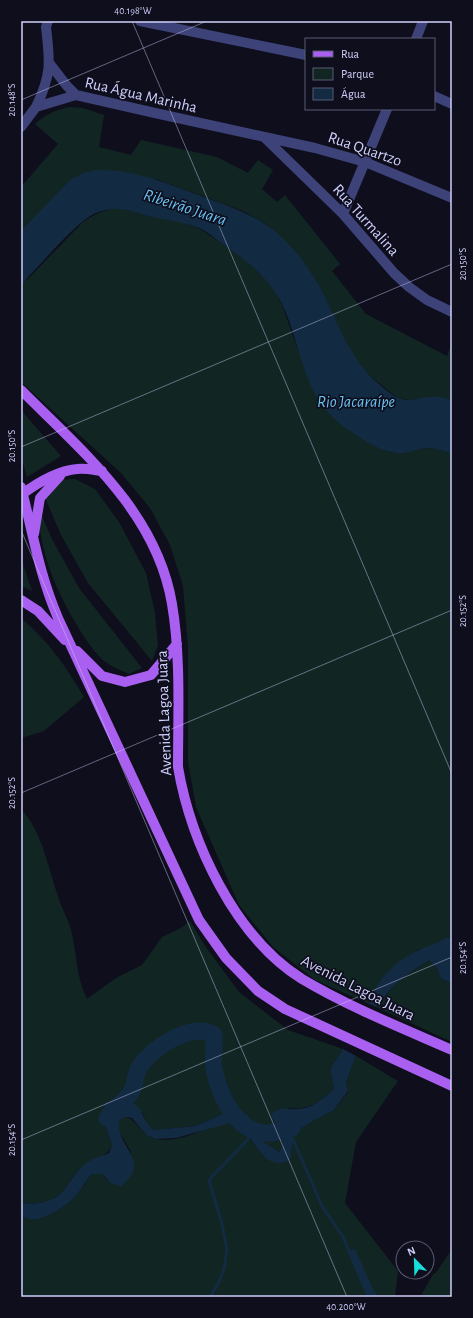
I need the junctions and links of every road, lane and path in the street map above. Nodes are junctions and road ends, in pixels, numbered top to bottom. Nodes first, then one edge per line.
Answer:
1 (140, 21) edge
2 (423, 21) edge
3 (45, 23) edge
4 (416, 38) edge
5 (305, 55) edge
6 (50, 64) junction
7 (76, 94) junction
8 (435, 96) edge
9 (452, 104) edge
10 (36, 107) junction
11 (387, 110) edge
12 (21, 127) edge
13 (265, 138) junction
14 (365, 162) junction
15 (452, 198) edge
16 (343, 214) junction
17 (452, 312) edge
18 (21, 390) edge
19 (102, 471) junction
20 (64, 472) junction
21 (22, 492) edge
22 (33, 540) junction
23 (21, 600) edge
24 (177, 644) junction
25 (72, 646) junction
26 (452, 1050) edge
27 (452, 1086) edge

1 - 5 street
2 - 4 street
3 - 6 street
6 - 7 street
6 - 10 street
7 - 10 street, Rua Água Marinha
7 - 13 street, Rua Água Marinha
8 - 9 street
10 - 12 street
11 - 14 street
13 - 14 street, Rua Quartzo
13 - 16 street, Rua Turmalina
14 - 15 street, Rua Quartzo
14 - 16 street
16 - 17 street, Rua Turmalina
18 - 19 main road, Avenida Lagoa Juara
19 - 20 main road
19 - 24 main road, Avenida Lagoa Juara
20 - 21 main road
20 - 22 main road
21 - 22 main road, Avenida Lagoa Juara
22 - 25 main road, Avenida Lagoa Juara
23 - 25 main road
24 - 25 main road
24 - 26 main road, Avenida Lagoa Juara
25 - 27 main road, Avenida Lagoa Juara

